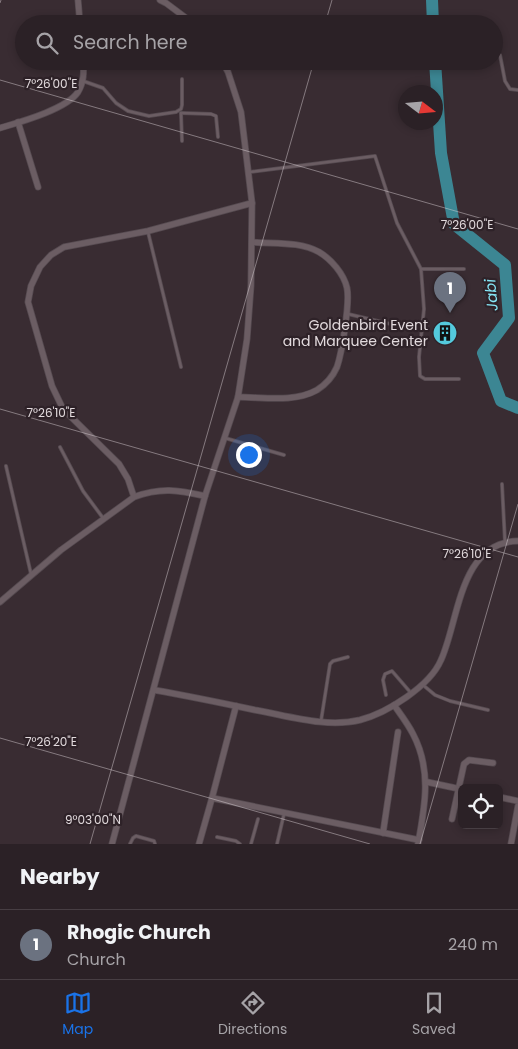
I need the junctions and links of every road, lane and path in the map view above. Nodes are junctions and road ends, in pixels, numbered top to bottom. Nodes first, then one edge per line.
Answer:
1 (78, 0) edge
2 (160, 0) edge
3 (79, 15) edge
4 (182, 15) edge
5 (84, 70) edge
6 (227, 70) edge
7 (503, 70) edge
8 (182, 79) dead end
9 (82, 81) junction
10 (518, 90) edge
11 (181, 111) junction
12 (18, 122) junction
13 (0, 128) edge
14 (218, 137) dead end
15 (182, 141) dead end
16 (248, 172) junction
17 (38, 188) dead end
18 (252, 203) junction
19 (148, 231) junction
20 (252, 242) junction
21 (421, 269) junction
22 (464, 269) dead end
23 (346, 313) junction
24 (399, 326) dead end
25 (181, 367) dead end
26 (460, 379) dead end
27 (238, 397) junction
28 (224, 437) junction
29 (60, 447) dead end
30 (284, 455) dead end
31 (6, 466) dead end
32 (502, 484) dead end
33 (205, 496) junction
34 (134, 497) junction
35 (103, 519) junction
36 (518, 541) edge
37 (505, 544) junction
38 (32, 575) junction
39 (0, 602) edge
40 (348, 657) dead end
41 (422, 684) junction
42 (154, 690) junction
43 (411, 693) junction
44 (386, 695) dead end
45 (394, 705) junction
46 (236, 706) junction
47 (488, 710) dead end
48 (321, 721) junction
49 (398, 732) dead end
50 (493, 763) dead end
51 (427, 782) junction
52 (461, 784) edge
53 (458, 789) edge
54 (458, 796) edge
55 (212, 798) junction
56 (503, 798) edge
57 (518, 801) edge
58 (518, 806) edge
59 (285, 813) junction
60 (258, 818) dead end
61 (452, 819) dead end
62 (383, 833) junction
63 (217, 837) dead end
64 (418, 842) edge
65 (112, 844) edge
66 (130, 844) edge
67 (155, 844) edge
68 (199, 844) edge
69 (240, 844) edge
70 (251, 844) edge
71 (277, 844) edge
72 (511, 844) edge

1 - 3 street
2 - 4 street
5 - 9 street
6 - 16 street
7 - 10 lane
8 - 11 lane
9 - 11 lane
9 - 12 street
11 - 14 lane
11 - 15 lane
12 - 13 street
12 - 17 street
16 - 18 street
16 - 21 lane
18 - 19 street
18 - 20 street
19 - 25 lane
19 - 34 street
20 - 23 street
20 - 27 street
21 - 22 lane
21 - 26 lane
23 - 24 lane
23 - 27 street
27 - 28 street
28 - 30 lane
28 - 33 street
29 - 35 lane
31 - 38 lane
32 - 37 lane
33 - 34 street
33 - 42 street
34 - 35 street
35 - 38 street
36 - 37 street
37 - 41 street
38 - 39 street
40 - 48 lane
41 - 43 street
41 - 47 lane
42 - 46 street
42 - 65 street
43 - 44 lane
43 - 45 street
45 - 48 street
45 - 51 street
46 - 48 street
46 - 55 street
49 - 62 street
50 - 52 street
51 - 53 street
51 - 64 street
54 - 61 street
55 - 59 street
55 - 68 street
56 - 57 street
58 - 72 street
59 - 62 street
59 - 71 lane
60 - 70 lane
62 - 64 street
63 - 69 lane
66 - 67 lane

